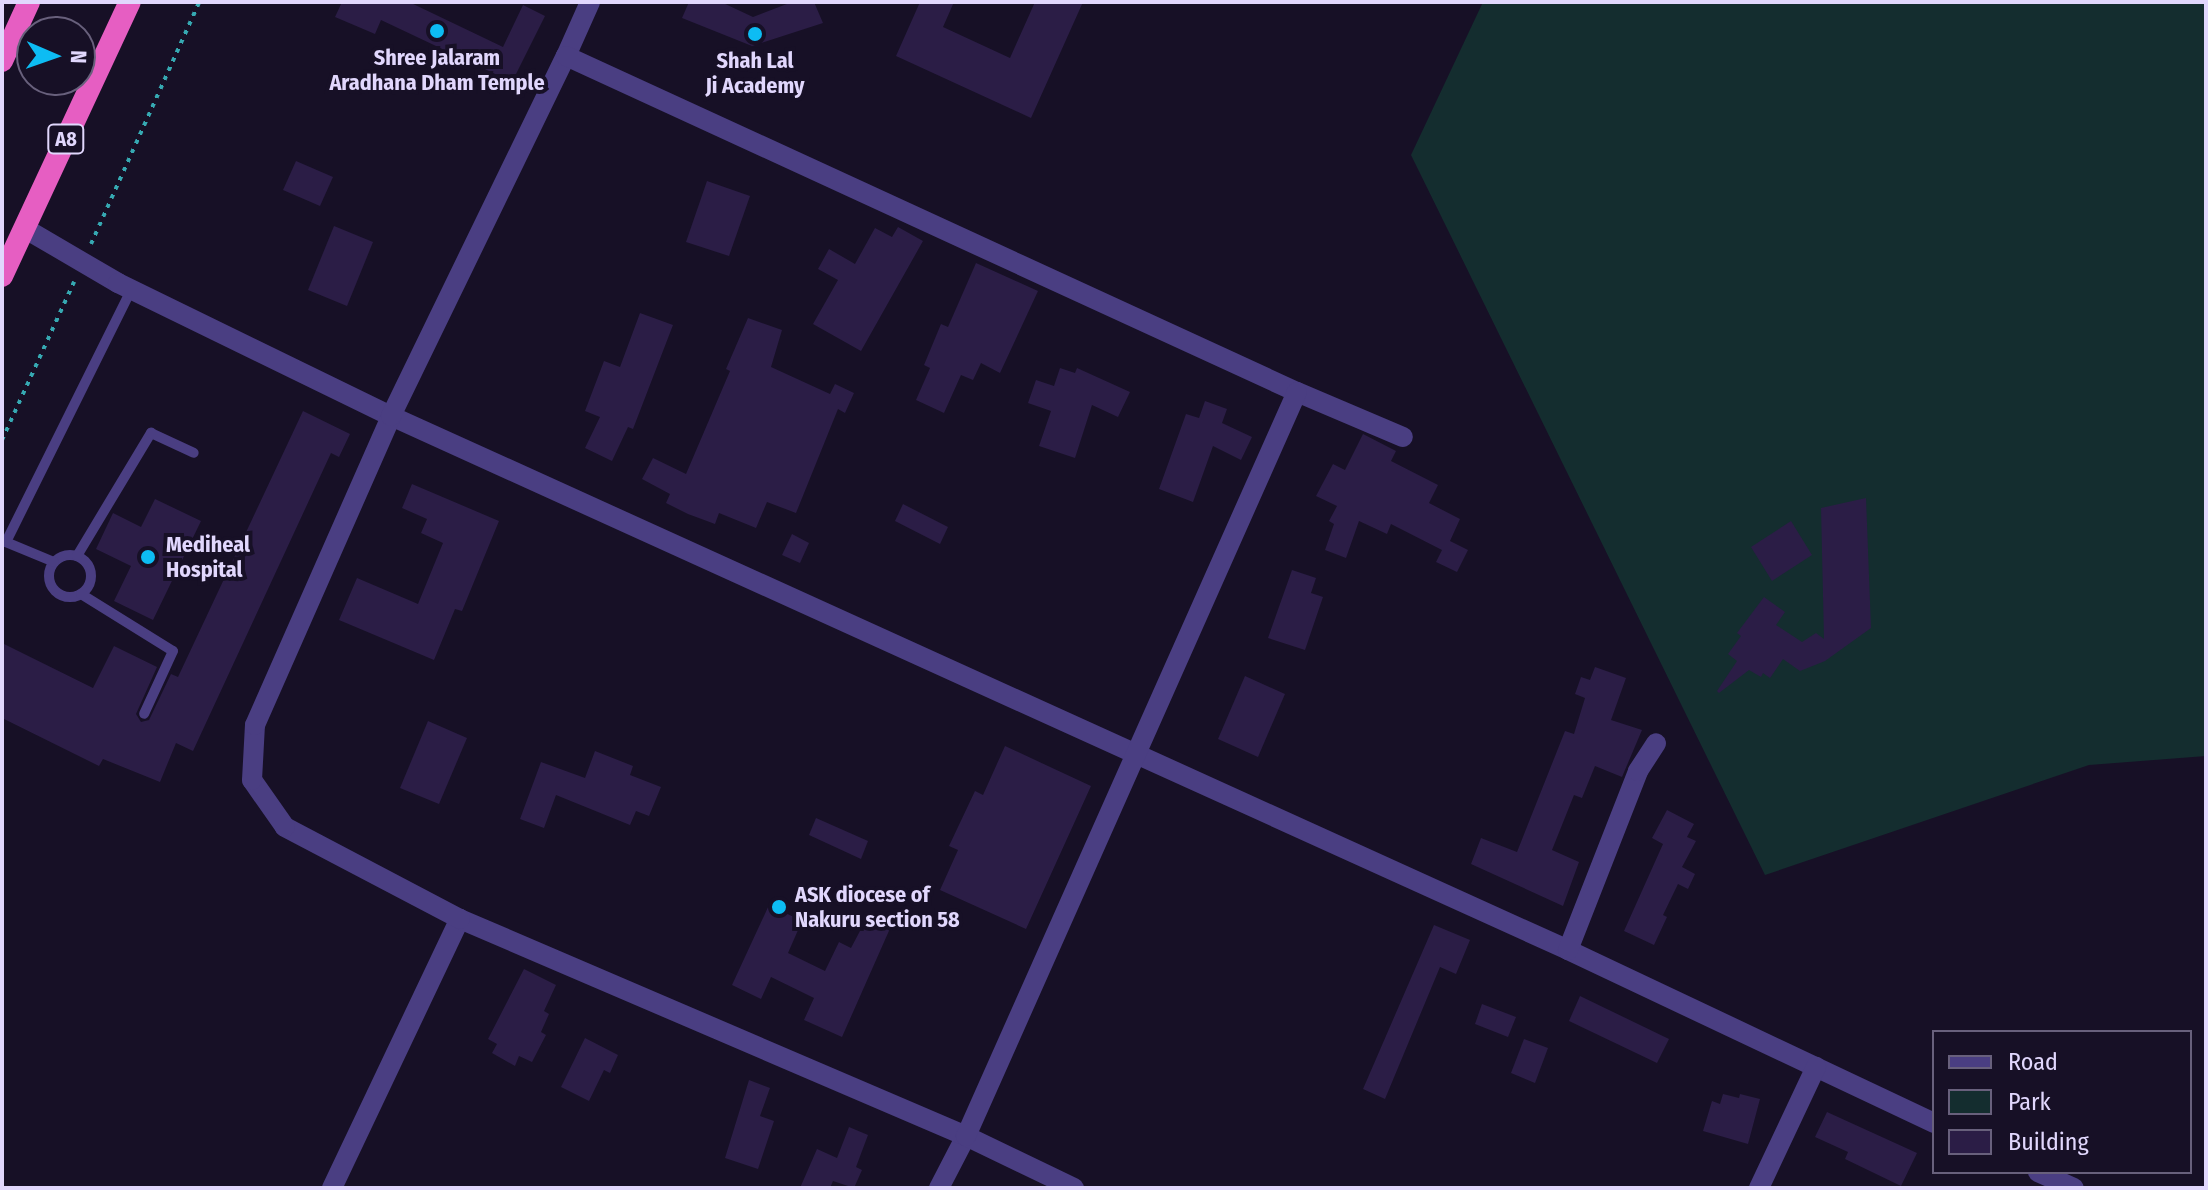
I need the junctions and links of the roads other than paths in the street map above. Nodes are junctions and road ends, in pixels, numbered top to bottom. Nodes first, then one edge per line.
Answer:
1 (29, 2) edge
2 (130, 2) edge
3 (590, 2) edge
4 (566, 56) junction
5 (2, 61) edge
6 (24, 228) junction
7 (2, 276) edge
8 (132, 288) junction
9 (1297, 392) junction
10 (391, 416) junction
11 (1403, 437) dead end
12 (194, 453) dead end
13 (7, 522) edge
14 (77, 556) junction
15 (54, 562) junction
16 (81, 594) junction
17 (144, 714) dead end
18 (1656, 743) dead end
19 (1134, 752) junction
20 (460, 919) junction
21 (1568, 950) junction
22 (1816, 1067) junction
23 (1932, 1122) edge
24 (966, 1136) junction
25 (2042, 1174) edge
26 (332, 1188) edge
27 (939, 1188) edge
28 (1074, 1188) edge
29 (1759, 1188) edge
30 (2074, 1188) edge

1 - 5 highway
2 - 6 highway, A8
3 - 4 street
4 - 9 street
4 - 10 street
6 - 7 highway, A8
6 - 8 street
8 - 10 street
8 - 13 lane
9 - 11 street
9 - 19 street
10 - 19 street
10 - 20 street
12 - 14 lane
13 - 15 lane
14 - 15 lane
14 - 16 lane
15 - 16 lane
16 - 17 lane
18 - 21 street
19 - 21 street
19 - 24 street
20 - 24 street
20 - 26 street
21 - 22 street
22 - 23 street
22 - 29 street
24 - 27 street
24 - 28 street
25 - 30 street

